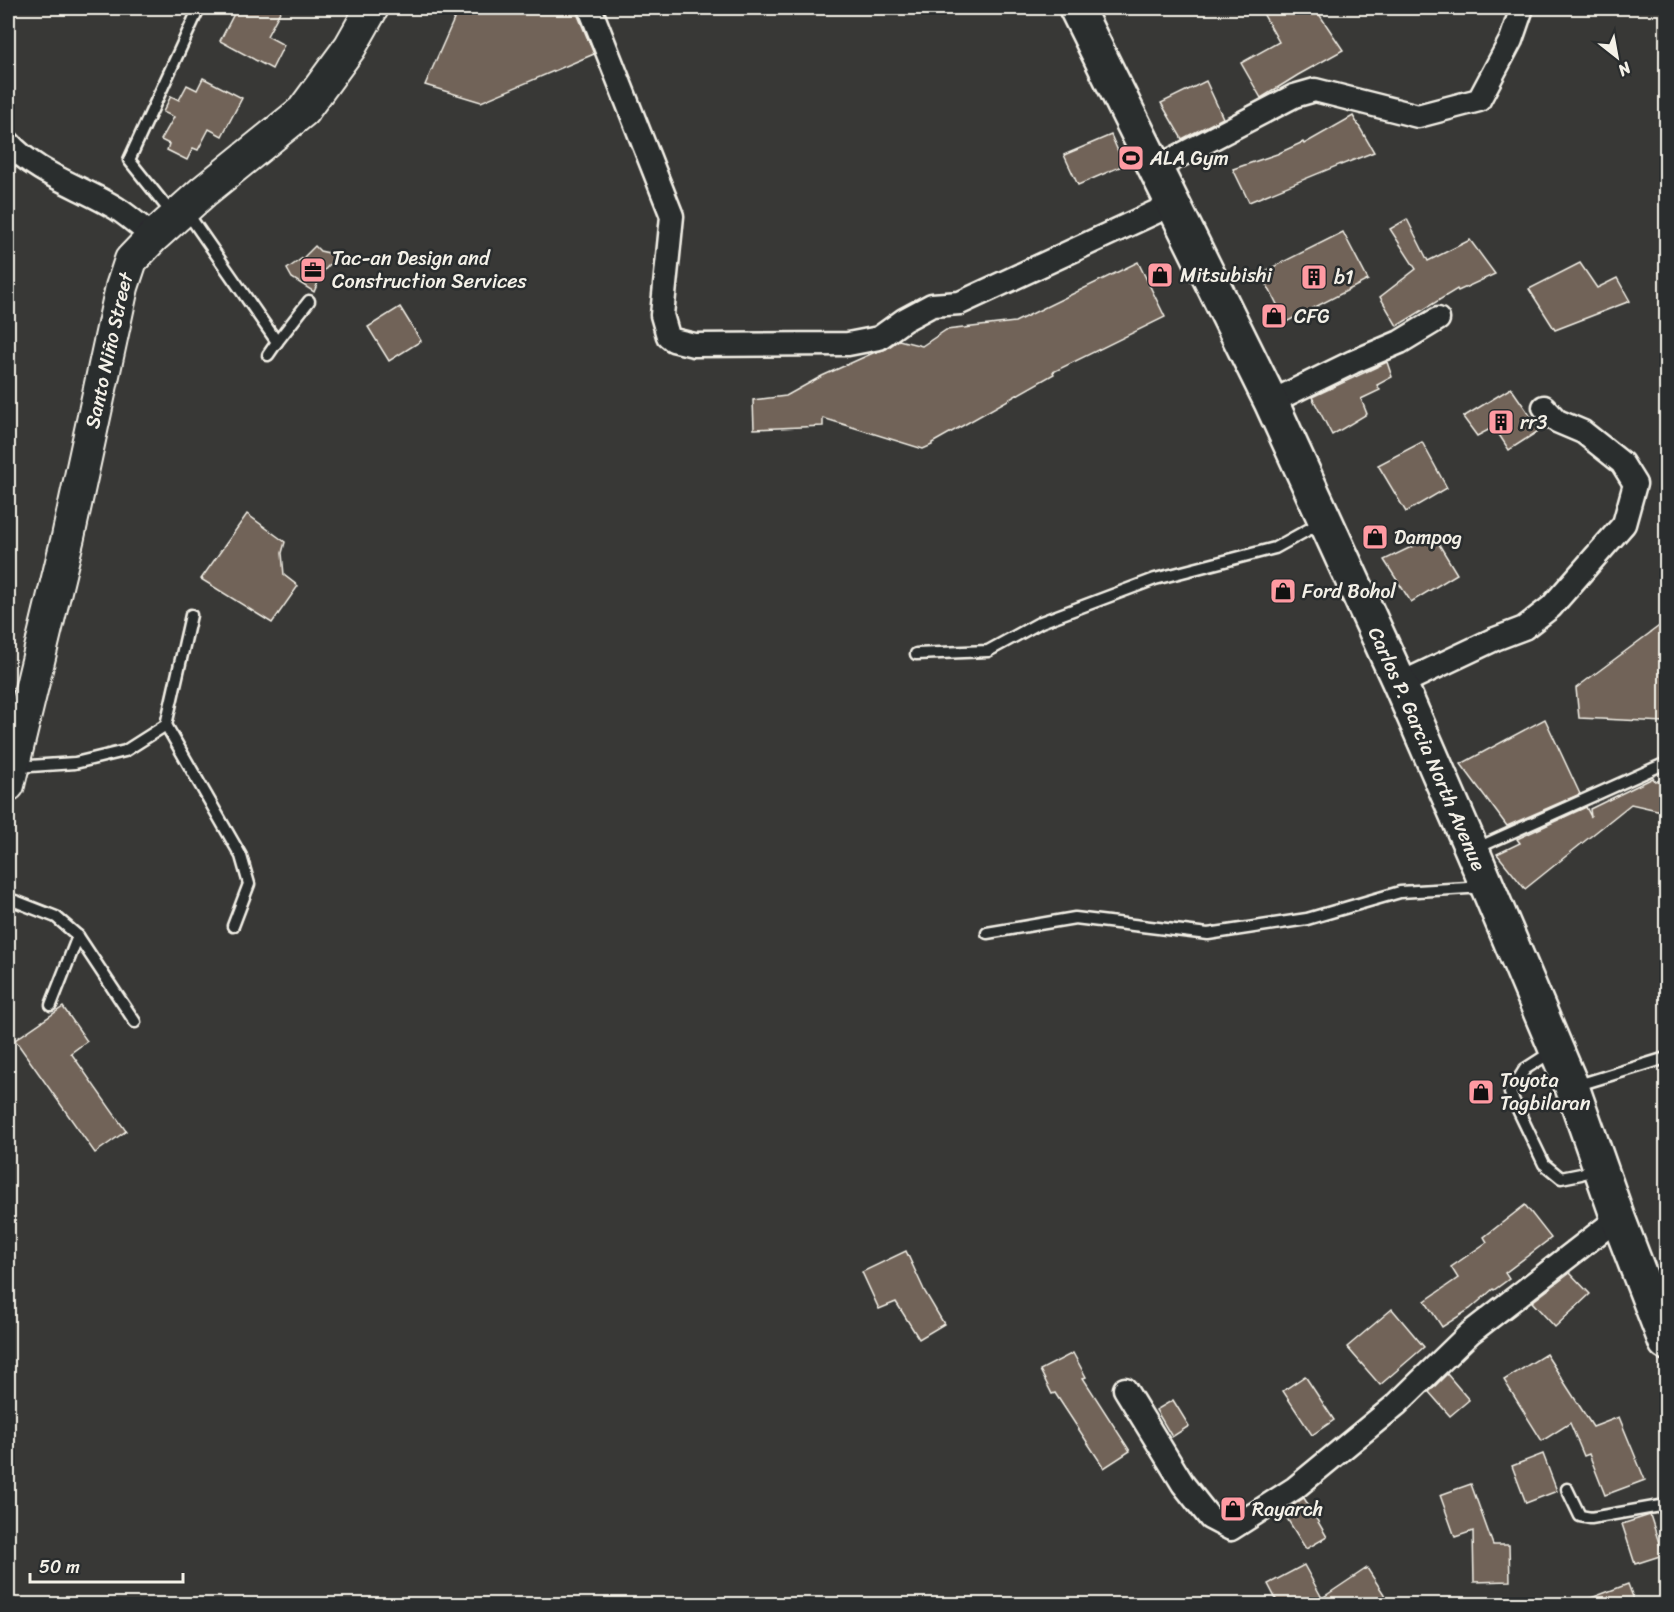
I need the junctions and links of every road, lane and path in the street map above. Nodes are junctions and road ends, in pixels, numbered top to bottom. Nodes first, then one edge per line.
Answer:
1 (199, 8) edge
2 (372, 8) edge
3 (590, 8) edge
4 (1076, 8) edge
5 (1522, 8) edge
6 (8, 142) edge
7 (1154, 169) junction
8 (1173, 204) junction
9 (171, 221) junction
10 (309, 301) dead end
11 (1438, 319) dead end
12 (277, 342) junction
13 (268, 356) dead end
14 (1271, 402) junction
15 (1544, 407) dead end
16 (1324, 521) junction
17 (191, 615) dead end
18 (916, 654) dead end
19 (1400, 684) junction
20 (166, 725) junction
21 (1666, 763) edge
22 (9, 774) edge
23 (1472, 850) junction
24 (1488, 887) junction
25 (8, 900) edge
26 (233, 926) dead end
27 (987, 933) dead end
28 (78, 936) junction
29 (51, 1005) dead end
30 (135, 1022) dead end
31 (1556, 1049) junction
32 (1666, 1058) edge
33 (1572, 1087) junction
34 (1599, 1166) junction
35 (1618, 1218) junction
36 (1666, 1343) edge
37 (1125, 1389) dead end
38 (1567, 1489) dead end
39 (1666, 1505) edge

1 - 9 lane
2 - 9 main road, Santo Niño Street
3 - 8 street
4 - 7 main road, Carlos P. Garcia North Avenue
5 - 7 street
6 - 9 street
7 - 8 main road, Carlos P. Garcia North Avenue
8 - 14 main road, Carlos P. Garcia North Avenue
9 - 12 lane
9 - 22 main road, Santo Niño Street
10 - 12 lane
11 - 14 street
12 - 13 lane
14 - 16 main road, Carlos P. Garcia North Avenue
15 - 19 street
16 - 18 lane
16 - 19 main road, Carlos P. Garcia North Avenue
17 - 20 lane
19 - 23 main road, Carlos P. Garcia North Avenue
20 - 22 lane
20 - 26 lane
21 - 23 lane
23 - 24 main road, Carlos P. Garcia North Avenue
24 - 27 lane
24 - 31 main road, Carlos P. Garcia North Avenue
25 - 28 lane
28 - 29 lane
28 - 30 lane
31 - 33 main road, Carlos P. Garcia North Avenue
31 - 34 lane
32 - 33 lane
33 - 34 main road, Carlos P. Garcia North Avenue
34 - 35 main road, Carlos P. Garcia North Avenue
35 - 36 main road, Carlos P. Garcia North Avenue
35 - 37 street
38 - 39 lane

